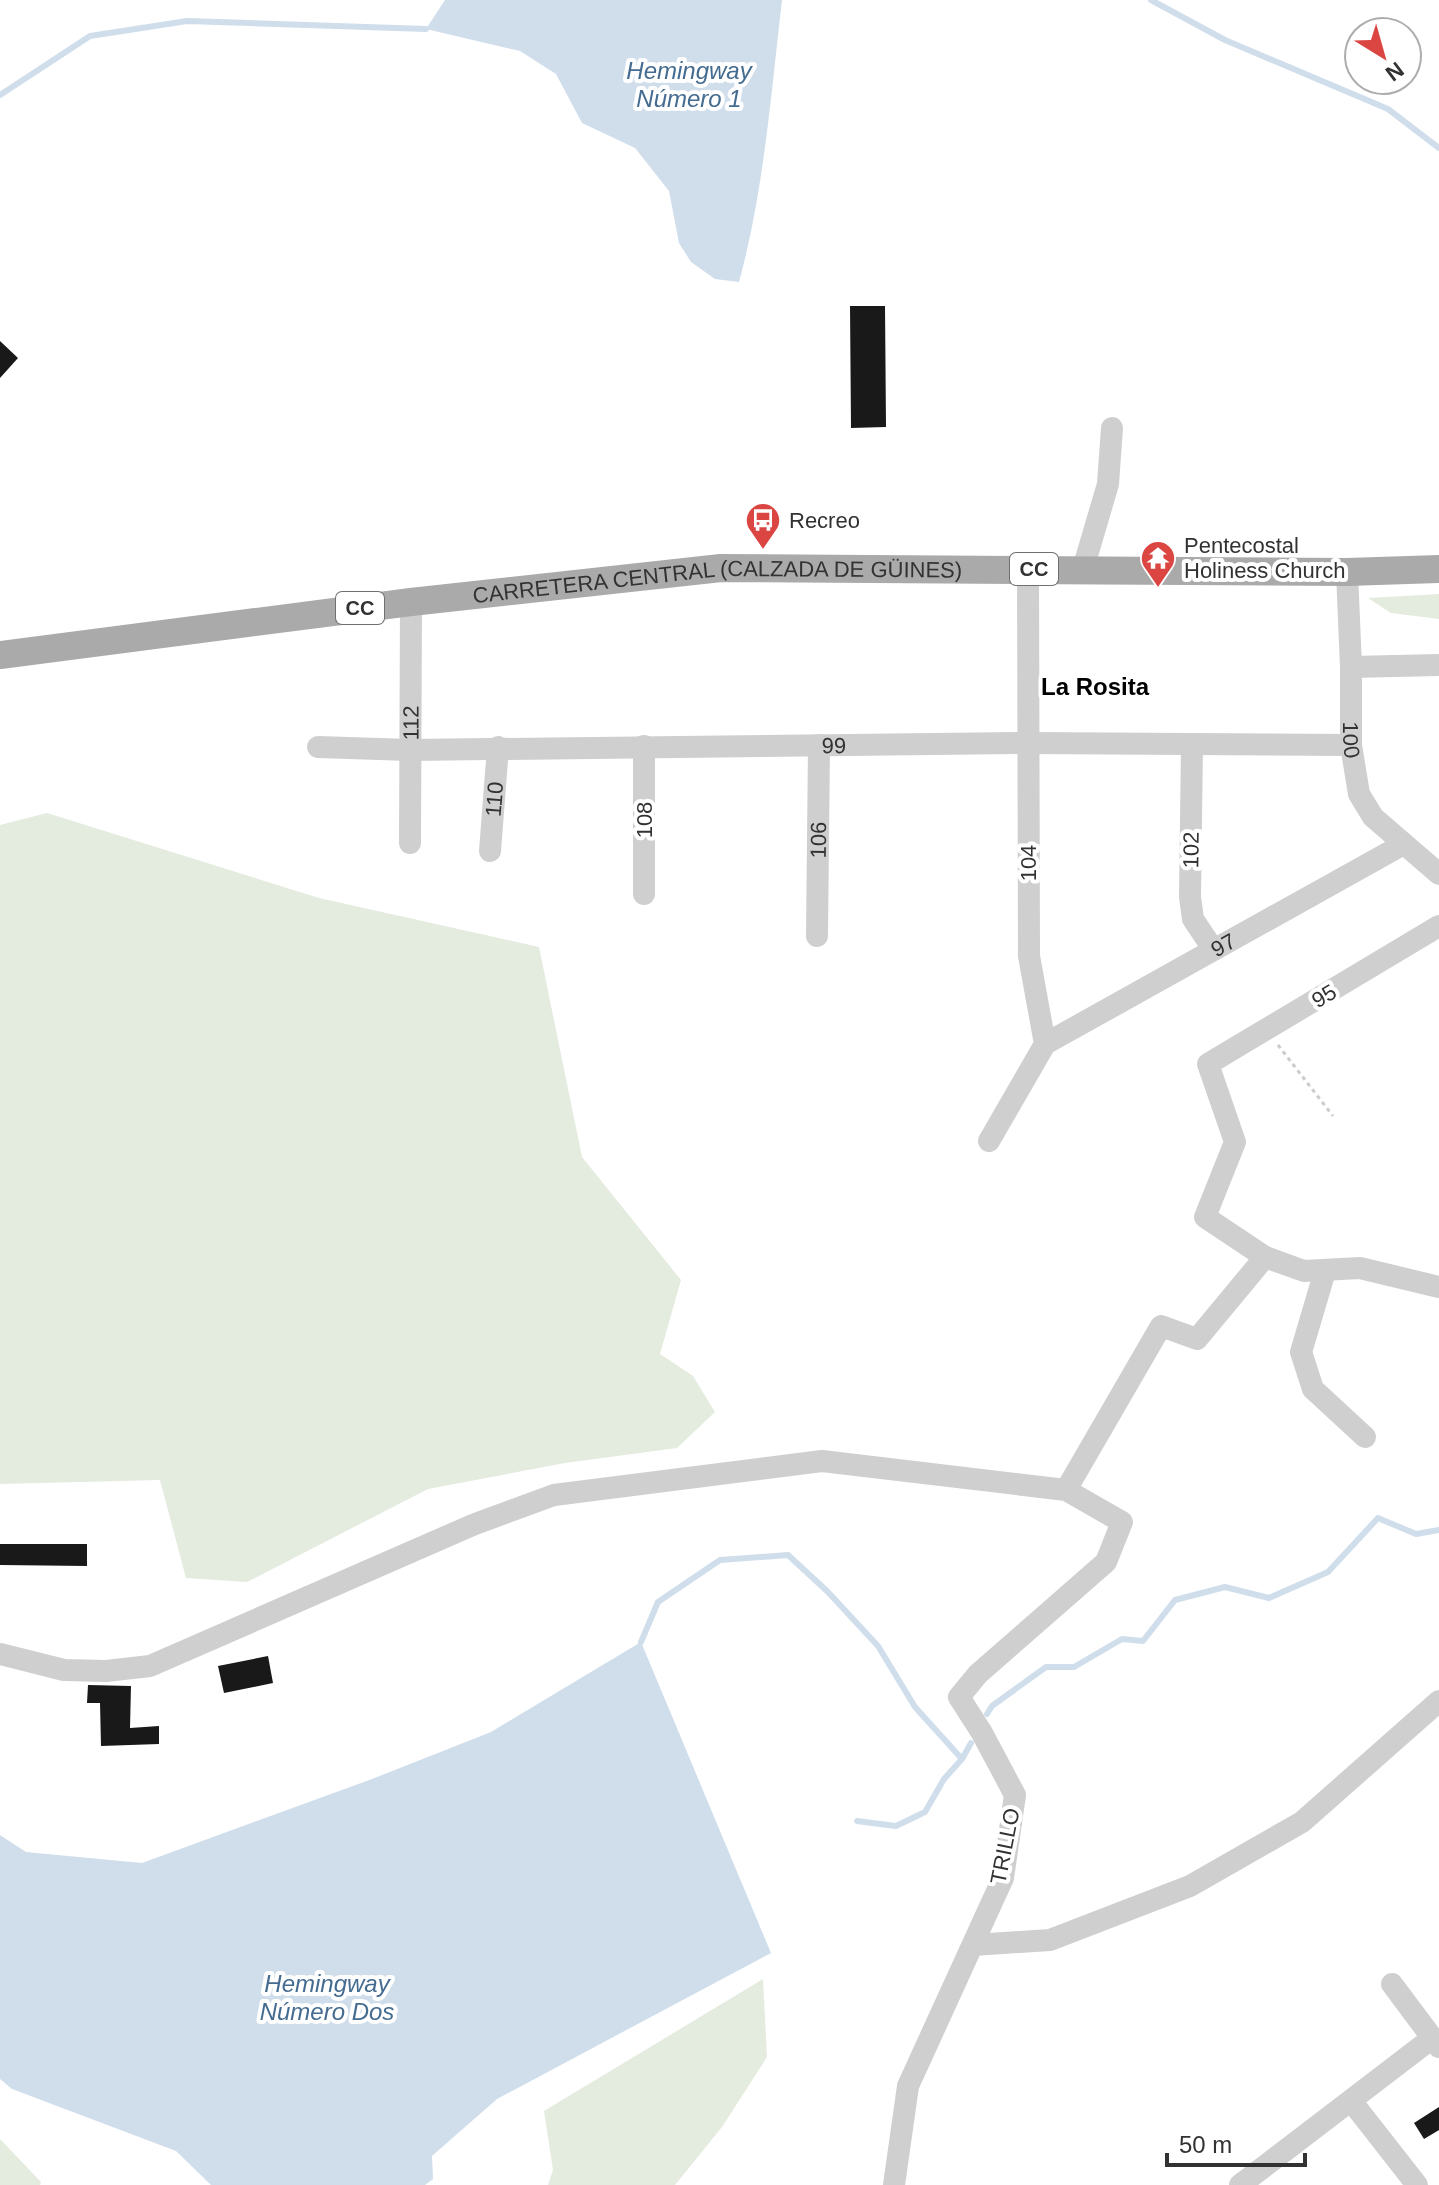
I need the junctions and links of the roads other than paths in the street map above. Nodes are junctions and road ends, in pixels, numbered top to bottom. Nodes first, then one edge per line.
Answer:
1 (1112, 428) dead end
2 (1028, 569) junction
3 (1083, 569) junction
4 (1439, 569) edge
5 (1347, 572) junction
6 (411, 602) junction
7 (0, 655) edge
8 (1439, 665) edge
9 (1351, 667) junction
10 (1028, 743) junction
11 (1192, 744) junction
12 (819, 745) junction
13 (1351, 745) junction
14 (644, 746) junction
15 (318, 747) dead end
16 (498, 747) junction
17 (410, 750) junction
18 (410, 843) dead end
19 (1402, 845) junction
20 (490, 851) dead end
21 (1439, 874) edge
22 (644, 894) dead end
23 (1439, 926) edge
24 (817, 936) dead end
25 (1213, 949) junction
26 (1045, 1044) junction
27 (989, 1141) dead end
28 (1265, 1257) junction
29 (1325, 1271) junction
30 (1439, 1287) edge
31 (1365, 1437) dead end
32 (1066, 1490) junction
33 (0, 1654) edge
34 (1439, 1701) edge
35 (973, 1945) junction
36 (1392, 1984) dead end
37 (1435, 2043) edge
38 (1352, 2102) junction
39 (894, 2185) edge
40 (1240, 2185) edge
41 (1417, 2185) edge

1 - 3 street
2 - 3 main road, CARRETERA CENTRAL (CALZADA DE GÜINES) / CC
2 - 6 main road, CARRETERA CENTRAL (CALZADA DE GÜINES) / CC
2 - 10 street, 104
3 - 5 main road, CARRETERA CENTRAL (CALZADA DE GÜINES) / CC
4 - 5 main road, CARRETERA CENTRAL (CALZADA DE GÜINES) / CC
5 - 9 street, 100
6 - 7 main road, CARRETERA CENTRAL (CALZADA DE GÜINES) / CC
6 - 17 street, 112
8 - 9 street
9 - 13 street, 100
10 - 11 street, 99
10 - 12 street, 99
10 - 26 street, 104
11 - 13 street, 99
11 - 25 street, 102
12 - 14 street, 99
12 - 24 street, 106
13 - 19 street, 100
14 - 16 street, 99
14 - 22 street, 108
15 - 17 street, 99
16 - 17 street, 99
16 - 20 street, 110
17 - 18 street, 112
19 - 21 street, 100
19 - 25 street, 97
23 - 28 street, 95
25 - 26 street, 97
26 - 27 street
28 - 29 street
28 - 32 street
29 - 30 street
29 - 31 street
32 - 33 street
32 - 35 street, TRILLO
34 - 35 street
35 - 39 street, TRILLO
36 - 37 street
37 - 38 street
38 - 40 street
38 - 41 street

